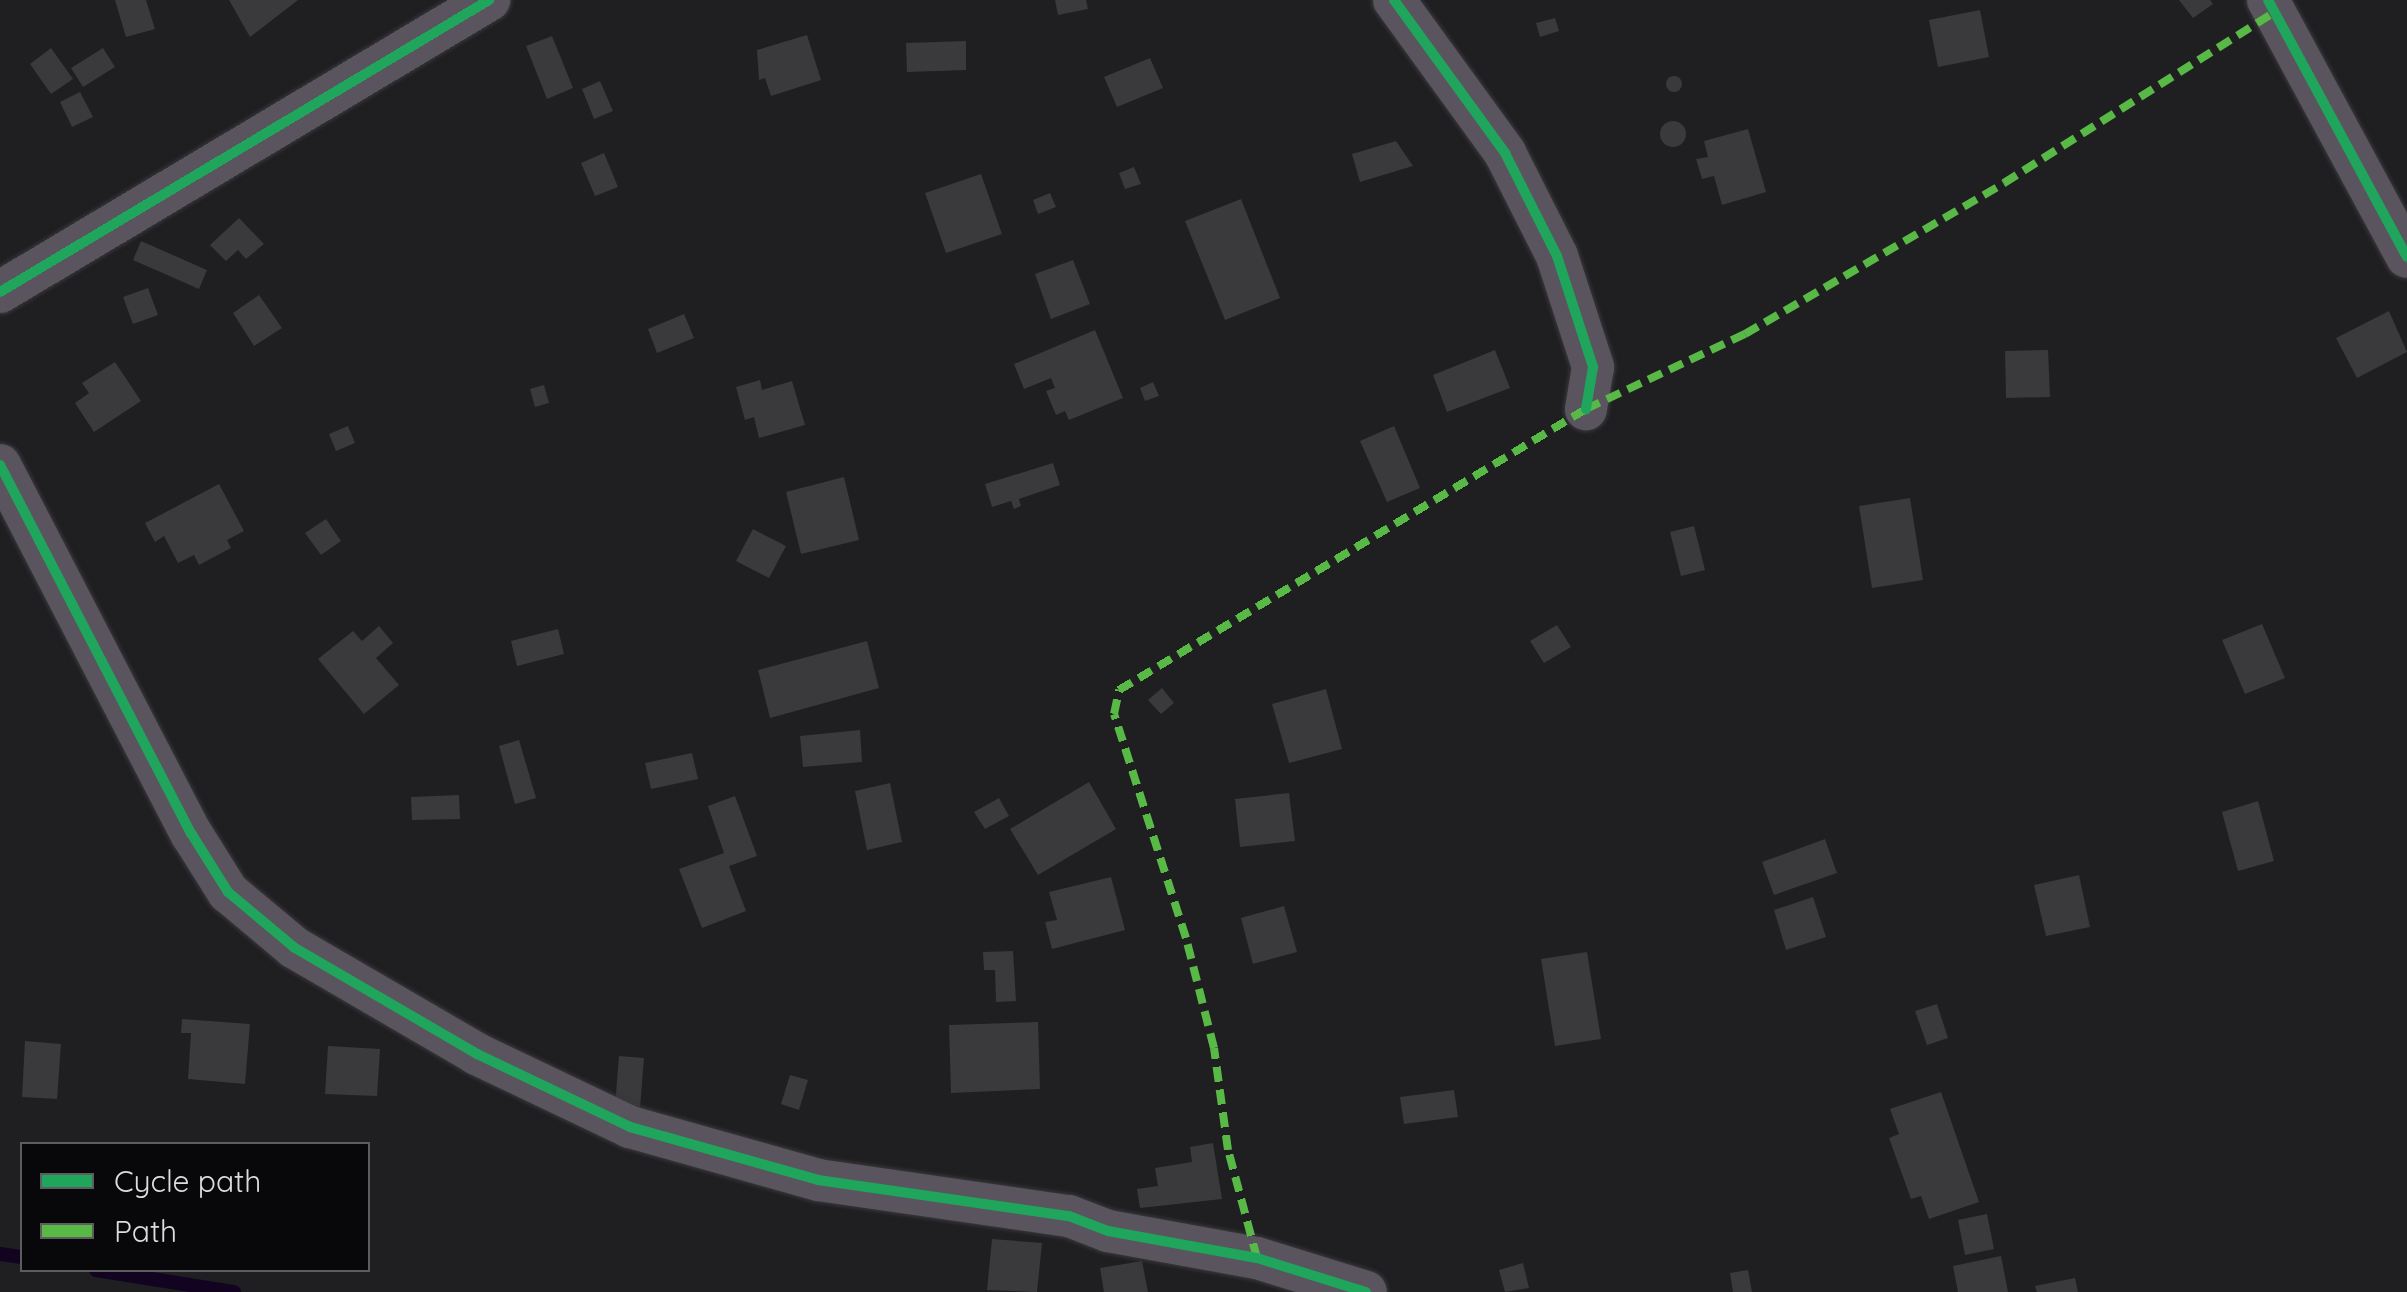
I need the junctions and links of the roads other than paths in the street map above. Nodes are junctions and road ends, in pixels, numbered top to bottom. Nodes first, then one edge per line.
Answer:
1 (489, 0) edge
2 (1394, 0) edge
3 (2282, 4) edge
4 (2407, 257) edge
5 (0, 292) edge
6 (1586, 410) dead end
7 (0, 465) edge
8 (1366, 1292) edge

1 - 5 street
2 - 6 street
3 - 4 street
7 - 8 street

